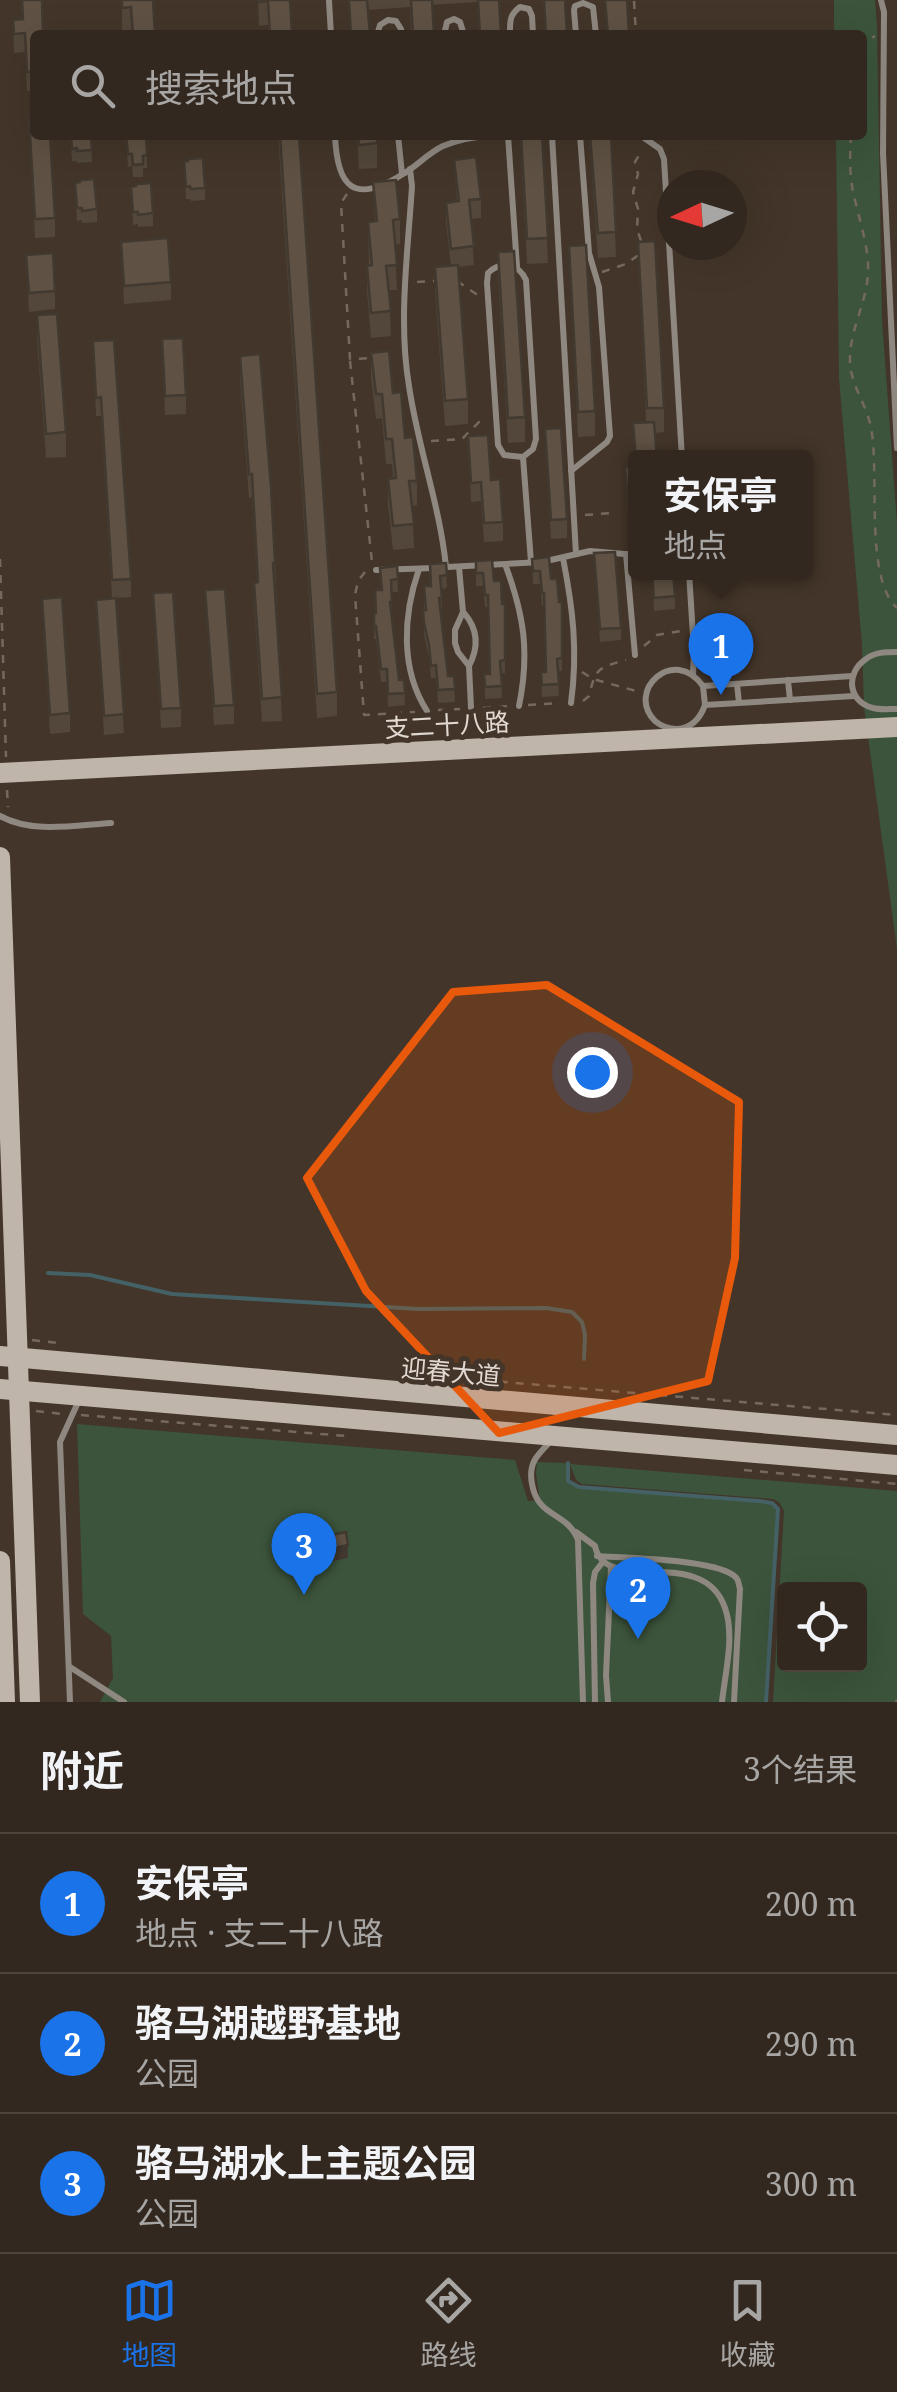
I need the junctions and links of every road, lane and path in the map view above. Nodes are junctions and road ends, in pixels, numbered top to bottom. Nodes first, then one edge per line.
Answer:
1 (329, 0) edge
2 (881, 0) edge
3 (634, 2) edge
4 (331, 30) edge
5 (379, 30) edge
6 (402, 30) edge
7 (445, 30) edge
8 (462, 30) edge
9 (510, 30) edge
10 (533, 30) edge
11 (576, 30) edge
12 (595, 30) edge
13 (636, 30) edge
14 (884, 31) junction
15 (867, 40) edge
16 (336, 140) edge
17 (398, 140) edge
18 (456, 140) edge
19 (508, 140) edge
20 (552, 140) edge
21 (580, 140) edge
22 (651, 140) joint
23 (851, 140) edge
24 (410, 169) junction
25 (402, 175) junction
26 (352, 187) junction
27 (516, 266) junction
28 (596, 274) junction
29 (456, 280) edge
30 (440, 281) edge
31 (406, 283) junction
32 (488, 303) junction
33 (406, 356) junction
34 (350, 360) junction
35 (495, 407) junction
36 (420, 442) junction
37 (897, 448) edge
38 (682, 450) edge
39 (523, 457) junction
40 (571, 471) junction
41 (613, 513) dead end
42 (574, 516) junction
43 (576, 554) junction
44 (626, 554) joint
45 (563, 558) junction
46 (531, 562) junction
47 (504, 564) junction
48 (460, 567) junction
49 (446, 568) junction
50 (420, 569) junction
51 (376, 570) edge
52 (628, 576) edge
53 (628, 580) edge
54 (690, 580) edge
55 (897, 608) edge
56 (463, 612) junction
57 (693, 631) junction
58 (897, 652) edge
59 (635, 655) junction
60 (469, 666) junction
61 (576, 666) junction
62 (693, 675) junction
63 (852, 676) junction
64 (593, 678) junction
65 (788, 680) junction
66 (737, 684) junction
67 (703, 686) junction
68 (647, 694) junction
69 (854, 696) junction
70 (790, 700) junction
71 (571, 703) junction
72 (738, 703) junction
73 (705, 705) junction
74 (519, 706) junction
75 (471, 708) junction
76 (897, 709) edge
77 (427, 711) junction
78 (897, 728) edge
79 (0, 773) edge
80 (0, 816) edge
81 (111, 823) dead end
82 (0, 857) edge
83 (67, 1344) dead end
84 (12, 1351) edge
85 (423, 1375) dead end
86 (13, 1396) edge
87 (76, 1405) junction
88 (897, 1415) edge
89 (897, 1435) edge
90 (555, 1436) junction
91 (351, 1437) dead end
92 (897, 1465) edge
93 (736, 1469) dead end
94 (897, 1484) edge
95 (574, 1531) junction
96 (600, 1560) junction
97 (0, 1561) edge
98 (612, 1567) junction
99 (68, 1667) junction
100 (5, 1702) edge
101 (30, 1702) edge
102 (70, 1702) edge
103 (124, 1702) edge
104 (583, 1702) edge
105 (596, 1702) edge
106 (608, 1702) edge
107 (722, 1702) edge
108 (734, 1702) edge

1 - 4 lane
2 - 14 lane
3 - 13 path
5 - 6 lane
7 - 8 lane
9 - 10 lane
11 - 12 lane
14 - 15 path
14 - 37 lane
16 - 26 lane
17 - 25 lane
18 - 24 lane
19 - 27 lane
20 - 40 lane
21 - 28 lane
22 - 28 path
22 - 38 lane
23 - 55 path
24 - 25 lane
24 - 31 lane
25 - 26 lane
26 - 34 path
27 - 32 lane
27 - 39 lane
28 - 40 lane
29 - 32 path
30 - 31 path
31 - 33 lane
32 - 35 lane
33 - 34 path
33 - 36 lane
34 - 77 path
35 - 36 path
35 - 39 lane
36 - 49 lane
39 - 46 lane
40 - 42 lane
41 - 42 path
42 - 43 lane
43 - 44 lane
43 - 45 lane
44 - 52 lane
45 - 46 lane
45 - 61 lane
46 - 47 lane
47 - 48 lane
47 - 74 lane
48 - 49 lane
48 - 56 lane
49 - 50 lane
50 - 51 lane
50 - 77 lane
53 - 59 lane
54 - 57 lane
56 - 60 lane
56 - 60 lane
57 - 59 path
57 - 62 lane
58 - 63 lane
59 - 64 path
60 - 75 lane
61 - 64 path
61 - 71 lane
62 - 67 lane
62 - 68 lane
63 - 65 lane
63 - 69 lane
64 - 68 path
64 - 71 path
65 - 66 lane
65 - 70 lane
66 - 67 lane
66 - 72 lane
67 - 73 lane
68 - 73 lane
69 - 70 lane
69 - 76 lane
70 - 72 lane
71 - 74 path
72 - 73 lane
74 - 75 path
75 - 77 path
78 - 79 street, 支二十八路
80 - 81 lane
82 - 84 street
83 - 84 path
84 - 86 street
84 - 89 street, 迎春大道
85 - 88 path
86 - 87 street
86 - 87 path
86 - 101 street
87 - 90 street
87 - 91 path
87 - 99 lane
90 - 92 street
90 - 95 lane
93 - 94 path
95 - 96 lane
95 - 104 lane
96 - 98 lane
96 - 105 lane
96 - 108 lane
97 - 100 street
98 - 106 lane
98 - 107 lane
99 - 102 lane
99 - 103 lane

